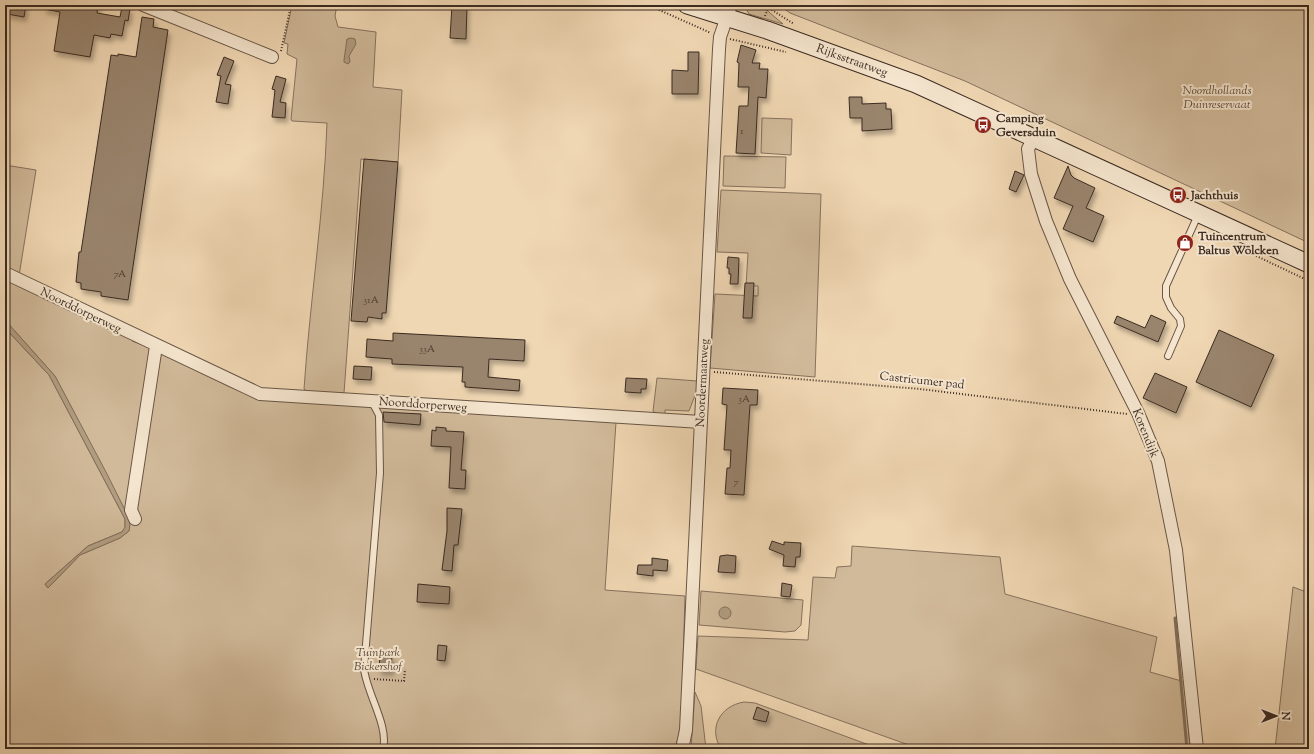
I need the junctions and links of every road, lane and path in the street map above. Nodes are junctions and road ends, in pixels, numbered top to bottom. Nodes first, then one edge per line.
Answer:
1 (143, 5) edge
2 (291, 5) edge
3 (648, 5) edge
4 (687, 5) edge
5 (764, 5) edge
6 (768, 8) dead end
7 (729, 11) edge
8 (720, 37) junction
9 (791, 53) dead end
10 (272, 57) joint
11 (1034, 137) junction
12 (1199, 213) junction
13 (1309, 264) edge
14 (5, 273) edge
15 (156, 346) junction
16 (1168, 356) dead end
17 (702, 371) junction
18 (372, 400) junction
19 (1138, 413) junction
20 (700, 422) junction
21 (135, 519) dead end
22 (405, 670) dead end
23 (365, 677) junction
24 (383, 749) edge
25 (682, 749) edge
26 (1197, 749) edge

1 - 10 street
2 - 10 path
3 - 8 path
4 - 7 main road, Rijksstraatweg
5 - 6 path
7 - 8 street, Noordermaatweg
7 - 11 main road, Rijksstraatweg
8 - 9 path
8 - 17 street, Noordermaatweg
11 - 12 main road, Rijksstraatweg
11 - 19 street, Korendijk
12 - 13 main road, Rijksstraatweg
12 - 16 lane
14 - 15 street, Noorddorperweg
15 - 18 street, Noorddorperweg
15 - 21 street
17 - 19 path, Castricumer pad
17 - 20 street, Noordermaatweg
18 - 20 street, Noorddorperweg
18 - 23 lane
19 - 26 street, Korendijk
20 - 25 street, Noordermaatweg
22 - 23 path
23 - 24 lane

